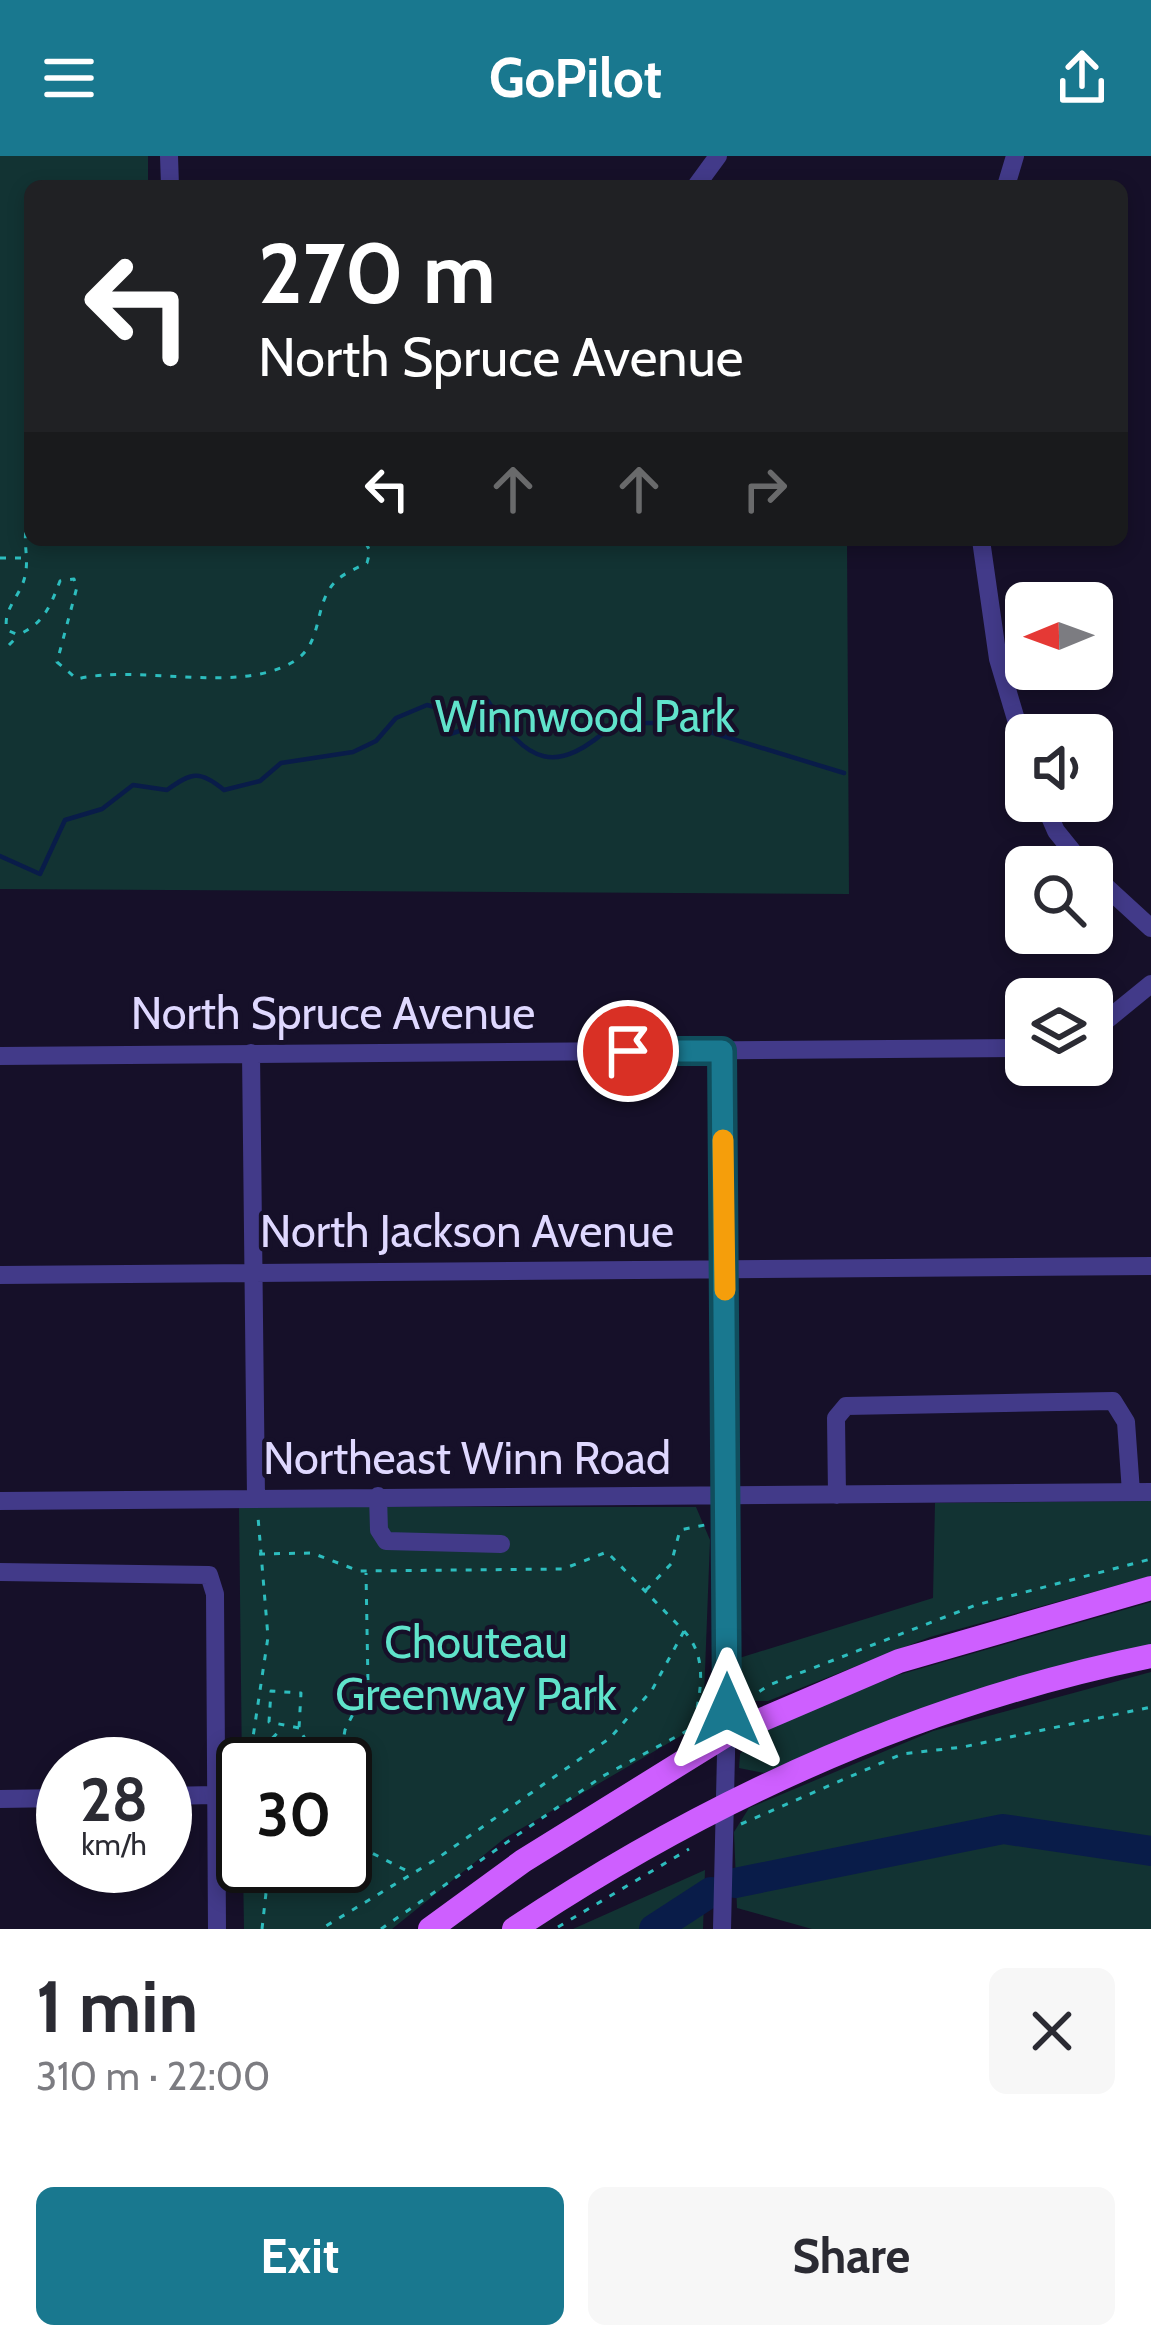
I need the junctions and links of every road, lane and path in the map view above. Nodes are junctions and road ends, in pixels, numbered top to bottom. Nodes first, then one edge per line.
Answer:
1 (25, 546) edge
2 (368, 546) edge
3 (983, 546) edge
4 (0, 558) edge
5 (26, 558) junction
6 (18, 635) junction
7 (9, 645) dead end
8 (1015, 714) edge
9 (1113, 893) edge
10 (1151, 928) edge
11 (1151, 984) edge
12 (1113, 1015) edge
13 (1005, 1048) edge
14 (722, 1051) junction
15 (250, 1053) junction
16 (0, 1055) edge
17 (1151, 1266) edge
18 (725, 1269) junction
19 (252, 1271) junction
20 (0, 1274) edge
21 (1141, 1492) edge
22 (837, 1495) junction
23 (378, 1496) junction
24 (726, 1496) junction
25 (256, 1497) junction
26 (0, 1501) edge
27 (502, 1544) dead end
28 (260, 1554) junction
29 (366, 1571) junction
30 (0, 1572) edge
31 (1151, 1588) edge
32 (646, 1590) junction
33 (684, 1631) junction
34 (1151, 1656) edge
35 (262, 1689) junction
36 (271, 1691) junction
37 (1151, 1707) edge
38 (695, 1725) dead end
39 (282, 1727) junction
40 (299, 1728) junction
41 (726, 1735) junction
42 (251, 1737) edge
43 (273, 1737) edge
44 (304, 1737) edge
45 (344, 1737) edge
46 (192, 1795) edge
47 (214, 1795) junction
48 (36, 1798) edge
49 (0, 1799) edge
50 (722, 1804) junction
51 (722, 1833) junction
52 (372, 1853) edge
53 (412, 1873) junction
54 (266, 1893) edge
55 (217, 1929) edge
56 (262, 1929) edge
57 (321, 1929) edge
58 (430, 1929) edge
59 (514, 1929) edge
60 (554, 1929) edge
61 (722, 1929) edge

1 - 5 path
2 - 6 path
3 - 8 street
4 - 5 path
5 - 6 path
6 - 7 path
9 - 10 street
11 - 12 street
13 - 14 street, North Spruce Avenue
14 - 15 street, North Spruce Avenue
14 - 18 street
15 - 16 street, North Spruce Avenue
15 - 19 street
17 - 18 street, North Jackson Avenue
18 - 19 street, North Jackson Avenue
18 - 24 street
19 - 20 street, North Jackson Avenue
19 - 25 street
21 - 22 street, Northeast Winn Road
21 - 22 street
22 - 24 street, Northeast Winn Road
23 - 24 street, Northeast Winn Road
23 - 25 street, Northeast Winn Road
23 - 27 street
24 - 32 path
24 - 41 street
25 - 26 street, Northeast Winn Road
25 - 28 path
28 - 29 path
28 - 35 path
29 - 32 path
29 - 45 path
30 - 47 street
31 - 41 main road
32 - 33 path
33 - 38 path
33 - 53 path
34 - 50 main road
35 - 36 path
35 - 42 path
36 - 39 path
36 - 40 path
37 - 51 path
39 - 40 path
39 - 43 path
40 - 44 path
41 - 50 street
41 - 58 main road
46 - 47 street
47 - 55 street
48 - 49 street
50 - 51 street
50 - 59 main road
51 - 60 path
51 - 61 street
52 - 53 path
53 - 57 path
54 - 56 path

